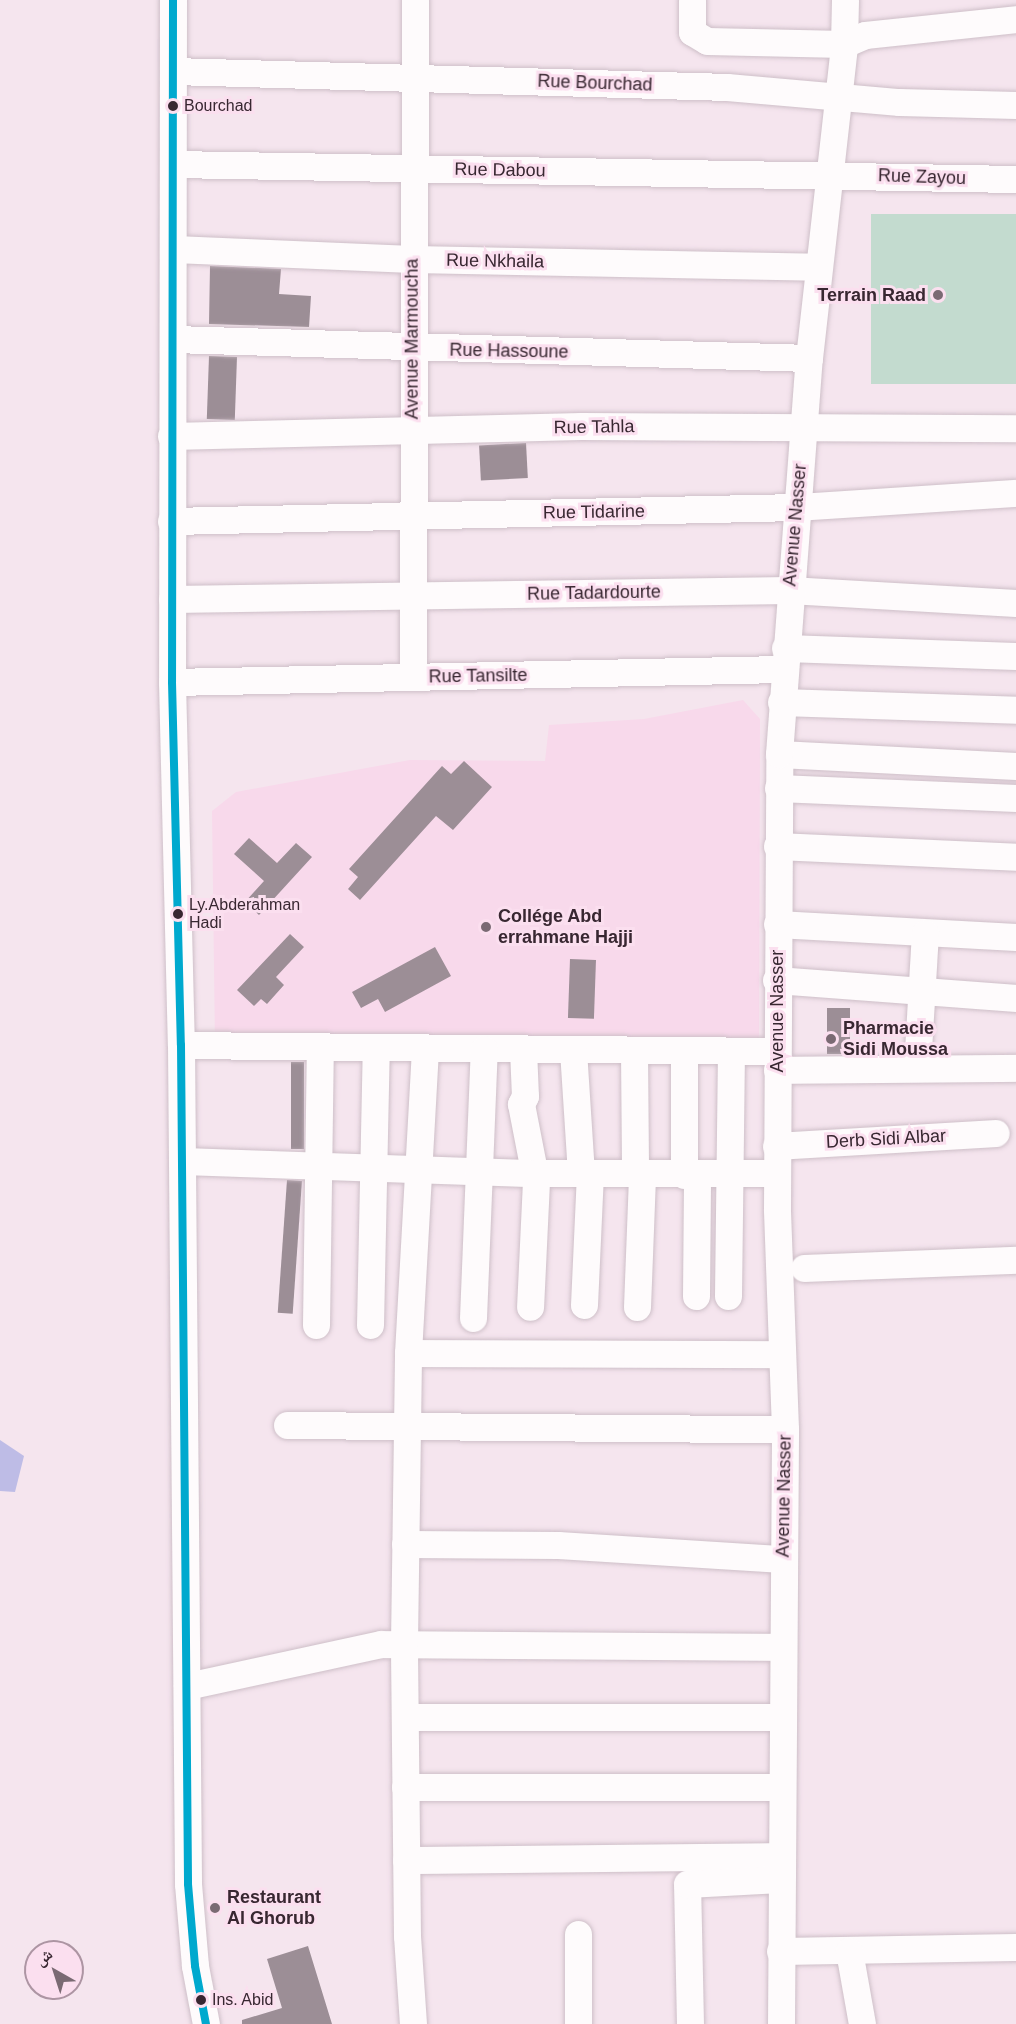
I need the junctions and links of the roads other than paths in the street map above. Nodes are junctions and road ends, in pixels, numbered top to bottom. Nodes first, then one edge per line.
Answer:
1 (173, 0) edge
2 (415, 0) edge
3 (676, 0) edge
4 (692, 0) edge
5 (845, 0) edge
6 (1016, 19) edge
7 (844, 44) junction
8 (173, 71) junction
9 (414, 78) junction
10 (837, 96) junction
11 (1016, 105) edge
12 (173, 164) junction
13 (412, 169) junction
14 (827, 174) junction
15 (1016, 179) edge
16 (174, 249) junction
17 (412, 259) junction
18 (817, 267) junction
19 (173, 339) junction
20 (414, 349) junction
21 (809, 358) junction
22 (1016, 428) edge
23 (803, 429) junction
24 (412, 431) junction
25 (171, 436) junction
26 (1016, 493) edge
27 (797, 507) junction
28 (412, 516) junction
29 (171, 521) junction
30 (789, 590) junction
31 (412, 597) junction
32 (172, 599) junction
33 (1016, 603) edge
34 (1016, 656) edge
35 (784, 658) junction
36 (413, 677) junction
37 (172, 682) junction
38 (781, 702) junction
39 (1016, 710) edge
40 (778, 754) junction
41 (1016, 766) edge
42 (778, 788) junction
43 (1016, 798) edge
44 (777, 846) junction
45 (1016, 857) edge
46 (777, 924) junction
47 (925, 933) junction
48 (1016, 937) edge
49 (777, 980) junction
50 (921, 992) junction
51 (1016, 998) edge
52 (181, 1045) junction
53 (320, 1047) junction
54 (376, 1047) junction
55 (425, 1048) junction
56 (484, 1049) junction
57 (523, 1049) junction
58 (573, 1050) junction
59 (634, 1050) junction
60 (684, 1051) junction
61 (731, 1051) junction
62 (777, 1061) junction
63 (917, 1067) junction
64 (1016, 1068) edge
65 (996, 1133) dead end
66 (776, 1146) junction
67 (183, 1161) junction
68 (320, 1166) junction
69 (374, 1167) junction
70 (418, 1168) junction
71 (480, 1170) junction
72 (534, 1173) junction
73 (586, 1173) junction
74 (777, 1173) junction
75 (691, 1174) junction
76 (730, 1174) junction
77 (638, 1175) junction
78 (1011, 1259) edge
79 (793, 1269) junction
80 (696, 1296) dead end
81 (728, 1296) dead end
82 (584, 1305) dead end
83 (530, 1307) dead end
84 (637, 1307) dead end
85 (473, 1318) dead end
86 (316, 1325) dead end
87 (370, 1326) dead end
88 (408, 1353) junction
89 (782, 1354) junction
90 (287, 1425) dead end
91 (407, 1425) junction
92 (785, 1429) junction
93 (405, 1544) junction
94 (783, 1559) junction
95 (404, 1643) junction
96 (781, 1647) junction
97 (187, 1686) junction
98 (405, 1717) junction
99 (780, 1717) junction
100 (405, 1787) junction
101 (779, 1788) junction
102 (406, 1860) junction
103 (780, 1867) junction
104 (578, 1934) dead end
105 (1016, 1947) edge
106 (849, 1951) junction
107 (780, 1952) junction
108 (206, 2024) edge
109 (413, 2024) edge
110 (578, 2024) edge
111 (690, 2024) edge
112 (780, 2024) edge
113 (862, 2024) edge

1 - 8 street
2 - 9 street, Avenue Marmoucha
3 - 4 street
4 - 7 street
5 - 7 street, Avenue Nasser
6 - 7 street
7 - 10 street, Avenue Nasser
8 - 9 street, Rue Bourchad
8 - 12 street
9 - 10 street, Rue Bourchad
9 - 13 street, Avenue Marmoucha
10 - 11 street, Rue Bourchad
10 - 14 street, Avenue Nasser
12 - 13 street, Rue Dabou
12 - 16 street
13 - 14 street, Rue Dabou
13 - 17 street, Avenue Marmoucha
14 - 15 street, Rue Zayou
14 - 18 street, Avenue Nasser
16 - 17 street, Rue Nkhaila
16 - 19 street
17 - 18 street, Rue Nkhaila
17 - 20 street, Avenue Marmoucha
18 - 21 street, Avenue Nasser
19 - 20 street, Rue Hassoune
19 - 25 street
20 - 21 street, Rue Hassoune
20 - 24 street, Avenue Marmoucha
21 - 23 street, Avenue Nasser
22 - 23 street, Rue Tahla
23 - 24 street, Rue Tahla
23 - 27 street, Avenue Nasser
24 - 25 street, Rue Tahla
24 - 28 street, Avenue Marmoucha
25 - 29 street
26 - 27 street, Rue Tidarine
27 - 28 street, Rue Tidarine
27 - 30 street, Avenue Nasser
28 - 29 street, Rue Tidarine
28 - 31 street, Avenue Marmoucha
29 - 32 street
30 - 31 street, Rue Tadardourte
30 - 33 street, Rue Tadardourte
30 - 35 street, Avenue Nasser
31 - 32 street, Rue Tadardourte
31 - 36 street, Avenue Marmoucha
32 - 37 street
34 - 35 street, Rue Tansilte
35 - 36 street, Rue Tansilte
35 - 38 street, Avenue Nasser
36 - 37 street, Rue Tansilte
37 - 52 street
38 - 39 street
38 - 40 street, Avenue Nasser
40 - 41 street
40 - 42 street, Avenue Nasser
42 - 43 street
42 - 44 street, Avenue Nasser
44 - 45 street
44 - 46 street, Avenue Nasser
46 - 47 street
46 - 49 street, Avenue Nasser
47 - 48 street
47 - 50 street
49 - 50 street
49 - 62 street, Avenue Nasser
50 - 51 street
50 - 63 street
52 - 53 street
52 - 67 street
53 - 54 street
53 - 68 street
54 - 55 street
54 - 69 street
55 - 56 street
55 - 70 street
56 - 57 street
56 - 71 street
57 - 58 street
57 - 72 street
58 - 59 street
58 - 73 street
59 - 60 street
59 - 77 street
60 - 61 street
60 - 75 street
61 - 62 street
61 - 76 street
62 - 63 street
62 - 66 street, Avenue Nasser
63 - 64 street
65 - 66 street, Derb Sidi Albar
66 - 74 street, Avenue Nasser
67 - 68 street
67 - 97 street
68 - 69 street
68 - 86 street
69 - 70 street
69 - 87 street
70 - 71 street
70 - 88 street
71 - 72 street
71 - 85 street
72 - 73 street
72 - 83 street
73 - 77 street
73 - 82 street
74 - 76 street
74 - 79 street, Avenue Nasser
75 - 76 street
75 - 77 street
75 - 80 street
76 - 81 street
77 - 84 street
78 - 79 street
79 - 89 street, Avenue Nasser
88 - 89 street
88 - 91 street
89 - 92 street, Avenue Nasser
90 - 91 street
91 - 92 street
91 - 93 street
92 - 94 street, Avenue Nasser
93 - 94 street
93 - 95 street
94 - 96 street, Avenue Nasser
95 - 96 street
95 - 97 street
95 - 98 street
96 - 99 street, Avenue Nasser
97 - 108 street
98 - 99 street
98 - 100 street
99 - 101 street, Avenue Nasser
100 - 101 street
100 - 102 street
101 - 103 street, Avenue Nasser
102 - 103 street
102 - 109 street
103 - 107 street, Avenue Nasser
103 - 111 street
104 - 110 street
105 - 106 street
106 - 107 street
106 - 113 street
107 - 112 street, Avenue Nasser

